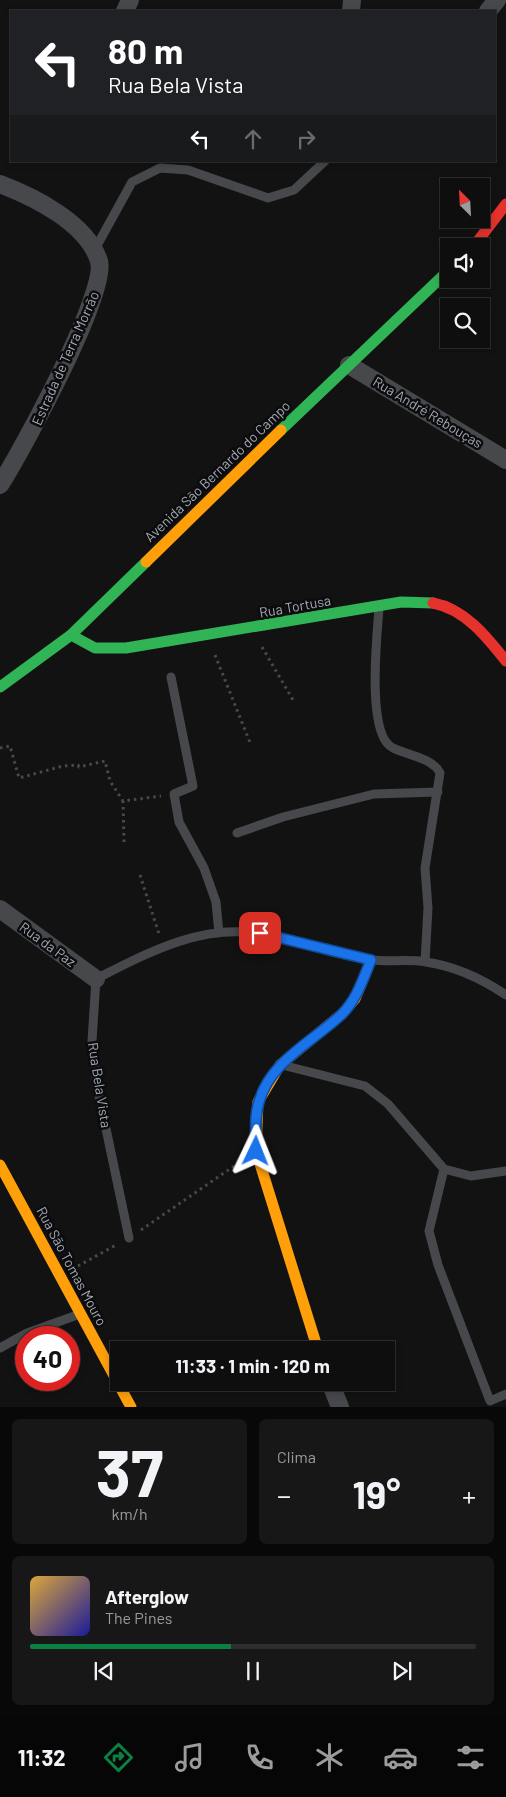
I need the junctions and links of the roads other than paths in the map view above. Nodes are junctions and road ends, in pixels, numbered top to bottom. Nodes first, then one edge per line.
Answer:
1 (497, 0) edge
2 (489, 10) edge
3 (324, 162) edge
4 (0, 184) edge
5 (506, 204) edge
6 (480, 238) edge
7 (93, 252) junction
8 (440, 279) edge
9 (349, 365) junction
10 (506, 460) edge
11 (0, 485) edge
12 (380, 606) junction
13 (70, 635) junction
14 (506, 661) edge
15 (171, 677) dead end
16 (0, 687) edge
17 (438, 792) junction
18 (237, 833) dead end
19 (0, 909) edge
20 (219, 933) junction
21 (371, 960) junction
22 (426, 962) junction
23 (96, 979) junction
24 (506, 995) edge
25 (280, 1064) junction
26 (0, 1166) edge
27 (444, 1169) junction
28 (506, 1171) edge
29 (129, 1238) road end
30 (80, 1314) junction
31 (315, 1341) edge
32 (0, 1348) edge
33 (334, 1391) edge
34 (506, 1394) edge
35 (131, 1407) edge
36 (340, 1407) edge

1 - 2 street
3 - 7 lane
4 - 7 street, Estrada de Terra Morrão
5 - 6 street
7 - 11 street, Estrada de Terra Morrão
8 - 9 street, Avenida São Bernardo do Campo
9 - 10 street, Rua André Rebouças
9 - 13 street, Avenida São Bernardo do Campo
12 - 13 street, Rua Tortusa
12 - 14 street, Rua Tortusa
12 - 17 lane
13 - 16 street, Avenida São Bernardo do Campo
15 - 20 lane
17 - 18 lane
17 - 22 lane
19 - 23 street, Rua da Paz
20 - 21 lane
20 - 23 lane
21 - 22 lane
21 - 25 street
22 - 24 lane
23 - 29 lane, Rua Bela Vista
25 - 27 lane
25 - 31 street
26 - 30 street, Rua São Tomas Mouro
27 - 28 lane
27 - 34 lane
30 - 32 lane
30 - 35 street, Rua São Tomas Mouro
33 - 36 street

